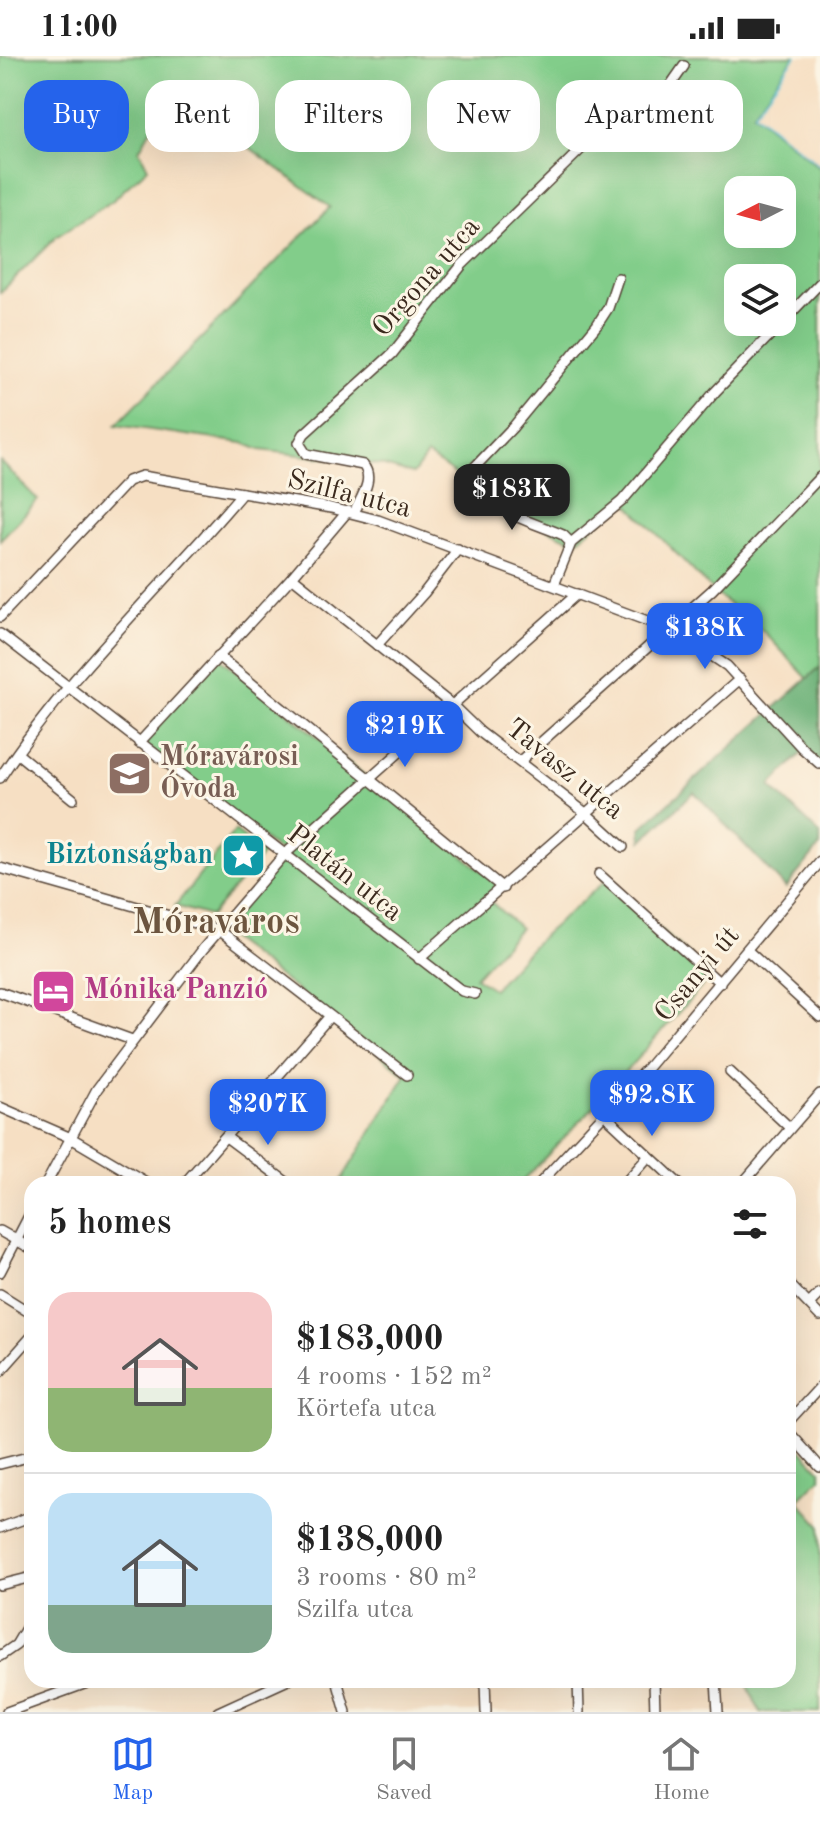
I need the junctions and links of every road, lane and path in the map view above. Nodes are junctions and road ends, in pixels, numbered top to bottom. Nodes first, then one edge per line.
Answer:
1 (684, 66) dead end
2 (618, 278) dead end
3 (820, 283) edge
4 (820, 477) edge
5 (242, 493) junction
6 (351, 512) junction
7 (571, 543) junction
8 (458, 549) junction
9 (292, 577) junction
10 (554, 585) junction
11 (577, 594) junction
12 (0, 617) edge
13 (668, 630) junction
14 (0, 634) edge
15 (377, 645) junction
16 (218, 656) junction
17 (740, 679) junction
18 (68, 688) junction
19 (452, 705) junction
20 (139, 743) junction
21 (18, 754) junction
22 (520, 761) junction
23 (820, 764) edge
24 (0, 777) edge
25 (369, 778) junction
26 (73, 799) dead end
27 (587, 814) junction
28 (623, 847) dead end
29 (284, 855) junction
30 (820, 862) edge
31 (0, 868) edge
32 (599, 874) dead end
33 (503, 888) junction
34 (219, 930) junction
35 (748, 951) junction
36 (419, 959) junction
37 (720, 983) junction
38 (0, 992) edge
39 (475, 994) dead end
40 (330, 1016) junction
41 (820, 1017) edge
42 (132, 1040) junction
43 (730, 1072) dead end
44 (407, 1075) dead end
45 (820, 1094) edge
46 (0, 1107) edge
47 (604, 1114) junction
48 (790, 1128) junction
49 (226, 1137) junction
50 (71, 1138) junction
51 (648, 1157) junction
52 (50, 1176) edge
53 (135, 1176) edge
54 (191, 1176) edge
55 (278, 1176) edge
56 (546, 1176) edge
57 (631, 1176) edge
58 (670, 1176) edge
59 (749, 1176) edge
60 (24, 1228) edge
61 (0, 1231) edge
62 (18, 1241) junction
63 (24, 1244) edge
64 (0, 1272) edge
65 (796, 1291) edge
66 (820, 1293) edge
67 (0, 1294) edge
68 (809, 1304) junction
69 (24, 1309) edge
70 (820, 1316) edge
71 (24, 1345) edge
72 (0, 1372) edge
73 (820, 1387) edge
74 (796, 1413) edge
75 (796, 1440) edge
76 (24, 1458) edge
77 (0, 1464) edge
78 (820, 1467) edge
79 (24, 1519) edge
80 (0, 1528) edge
81 (24, 1579) edge
82 (0, 1585) edge
83 (24, 1632) edge
84 (0, 1656) edge
85 (73, 1688) edge
86 (270, 1688) edge
87 (339, 1688) edge
88 (485, 1688) edge
89 (578, 1688) edge
90 (654, 1688) edge
91 (716, 1688) edge
92 (7, 1712) edge
93 (218, 1712) edge
94 (346, 1712) edge
95 (486, 1712) edge
96 (579, 1712) edge
97 (655, 1712) edge
98 (718, 1712) edge

1 - 6 street, Orgona utca
2 - 7 street
3 - 7 street
4 - 13 street
5 - 6 street, Szilfa utca
5 - 12 street, Szilfa utca
5 - 18 street
6 - 8 street, Szilfa utca
6 - 9 street, Orgona utca
7 - 10 street
8 - 10 street, Szilfa utca
8 - 15 street
9 - 15 street, Tavasz utca
9 - 16 street, Orgona utca
10 - 11 street, Szilfa utca
11 - 13 street, Szilfa utca
11 - 19 street
13 - 17 street, Szilfa utca
13 - 22 street
14 - 18 street, Platán utca
15 - 19 street, Tavasz utca
16 - 20 street, Orgona utca
16 - 25 street
17 - 23 street, Szilfa utca
17 - 27 street
18 - 20 street, Platán utca
18 - 21 street
19 - 22 street, Tavasz utca
19 - 25 street
20 - 29 street, Platán utca
21 - 24 street
21 - 26 street
22 - 27 street, Tavasz utca
25 - 29 street
25 - 33 street
27 - 28 street, Tavasz utca
27 - 33 street
29 - 34 street
29 - 36 street, Platán utca
30 - 35 street, Csanyi út
31 - 34 street
32 - 37 street
33 - 36 street
34 - 40 street
34 - 42 street
35 - 37 street, Csanyi út
35 - 41 street
36 - 39 street, Platán utca
37 - 47 street, Csanyi út
38 - 42 street
40 - 44 street
40 - 49 street
42 - 50 street
43 - 48 street
45 - 48 street
46 - 50 street
47 - 51 street
47 - 56 street, Csanyi út
48 - 59 street
49 - 54 street
49 - 55 street
50 - 52 street
50 - 53 street
51 - 57 street
51 - 58 street
60 - 62 street
61 - 62 street
62 - 63 street
62 - 64 street
65 - 68 street
66 - 68 street
67 - 69 street
68 - 70 street
71 - 72 street
73 - 74 street
75 - 78 street
76 - 77 street
79 - 80 street
81 - 82 street
83 - 84 street
85 - 92 street
86 - 93 street
87 - 94 street
88 - 95 street
89 - 96 street
90 - 97 street
91 - 98 street

